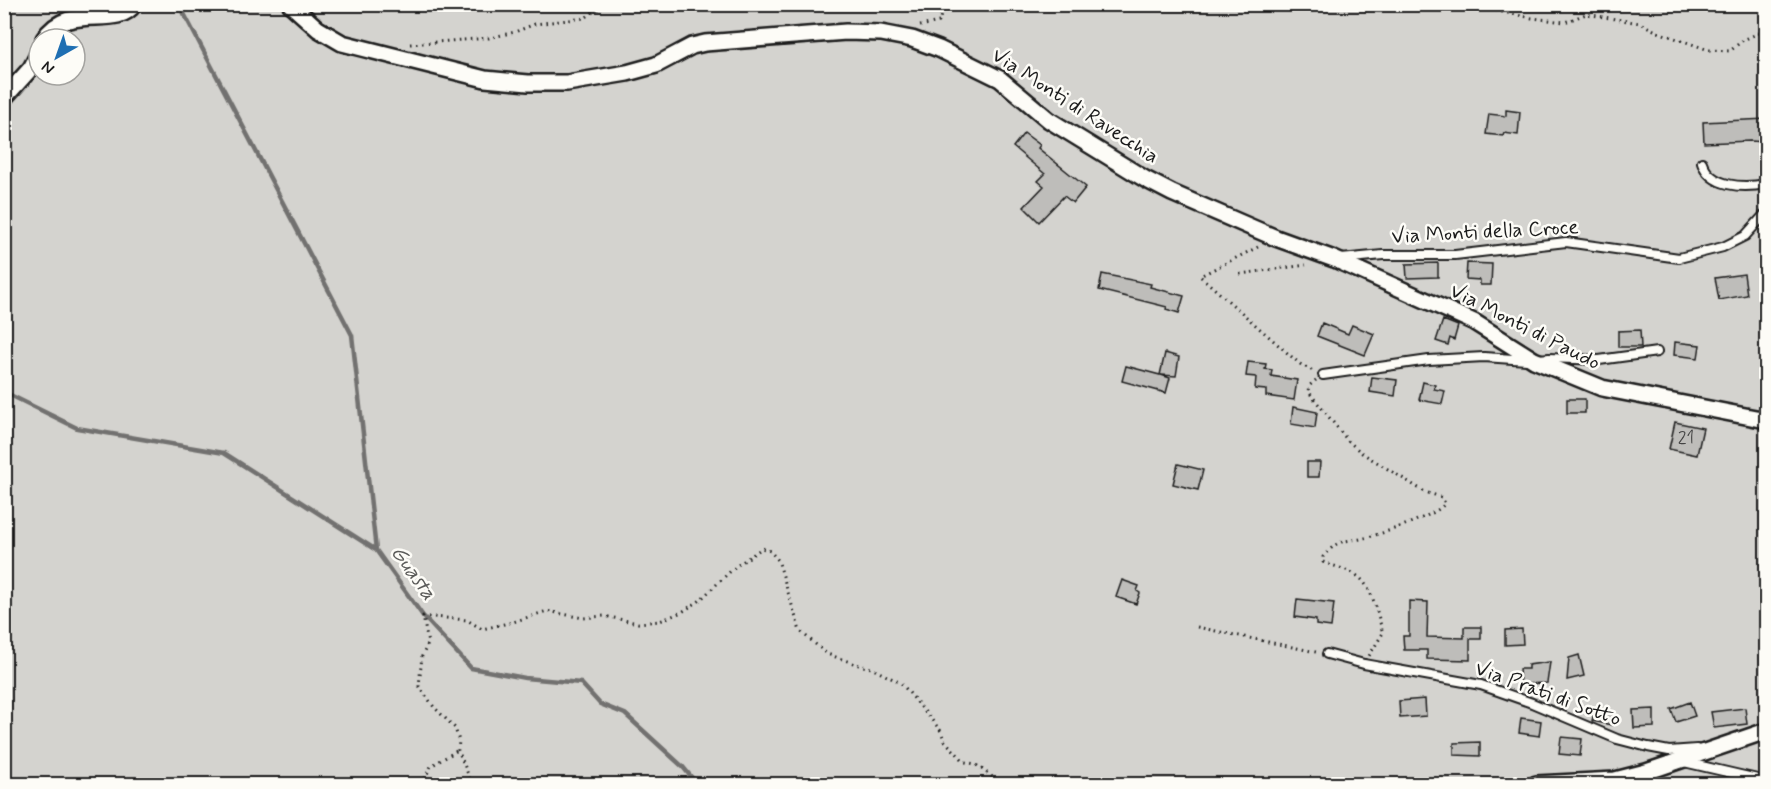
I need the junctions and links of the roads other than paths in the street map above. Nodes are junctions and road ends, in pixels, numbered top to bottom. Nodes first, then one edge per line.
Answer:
1 (134, 4) edge
2 (291, 4) edge
3 (51, 27) edge
4 (27, 72) edge
5 (4, 98) edge
6 (1702, 162) dead end
7 (1767, 184) edge
8 (1767, 213) edge
9 (1276, 238) joint
10 (1334, 260) junction
11 (1657, 352) dead end
12 (1534, 360) junction
13 (1323, 375) road end
14 (1767, 420) edge
15 (1327, 654) road end
16 (1767, 731) edge
17 (1720, 747) junction
18 (1680, 761) junction
19 (1767, 781) edge
20 (1536, 784) edge

1 - 3 street
2 - 9 street, Via Monti di Ravecchia
4 - 5 street
6 - 7 lane
8 - 10 lane, Via Monti della Croce
9 - 10 street, Via Monti di Paudo
10 - 12 street, Via Monti di Paudo
11 - 12 lane
12 - 13 lane
12 - 14 street, Via Monti di Paudo
15 - 17 lane, Via Prati di Sotto
16 - 17 street
17 - 18 street
18 - 19 lane
18 - 20 street

